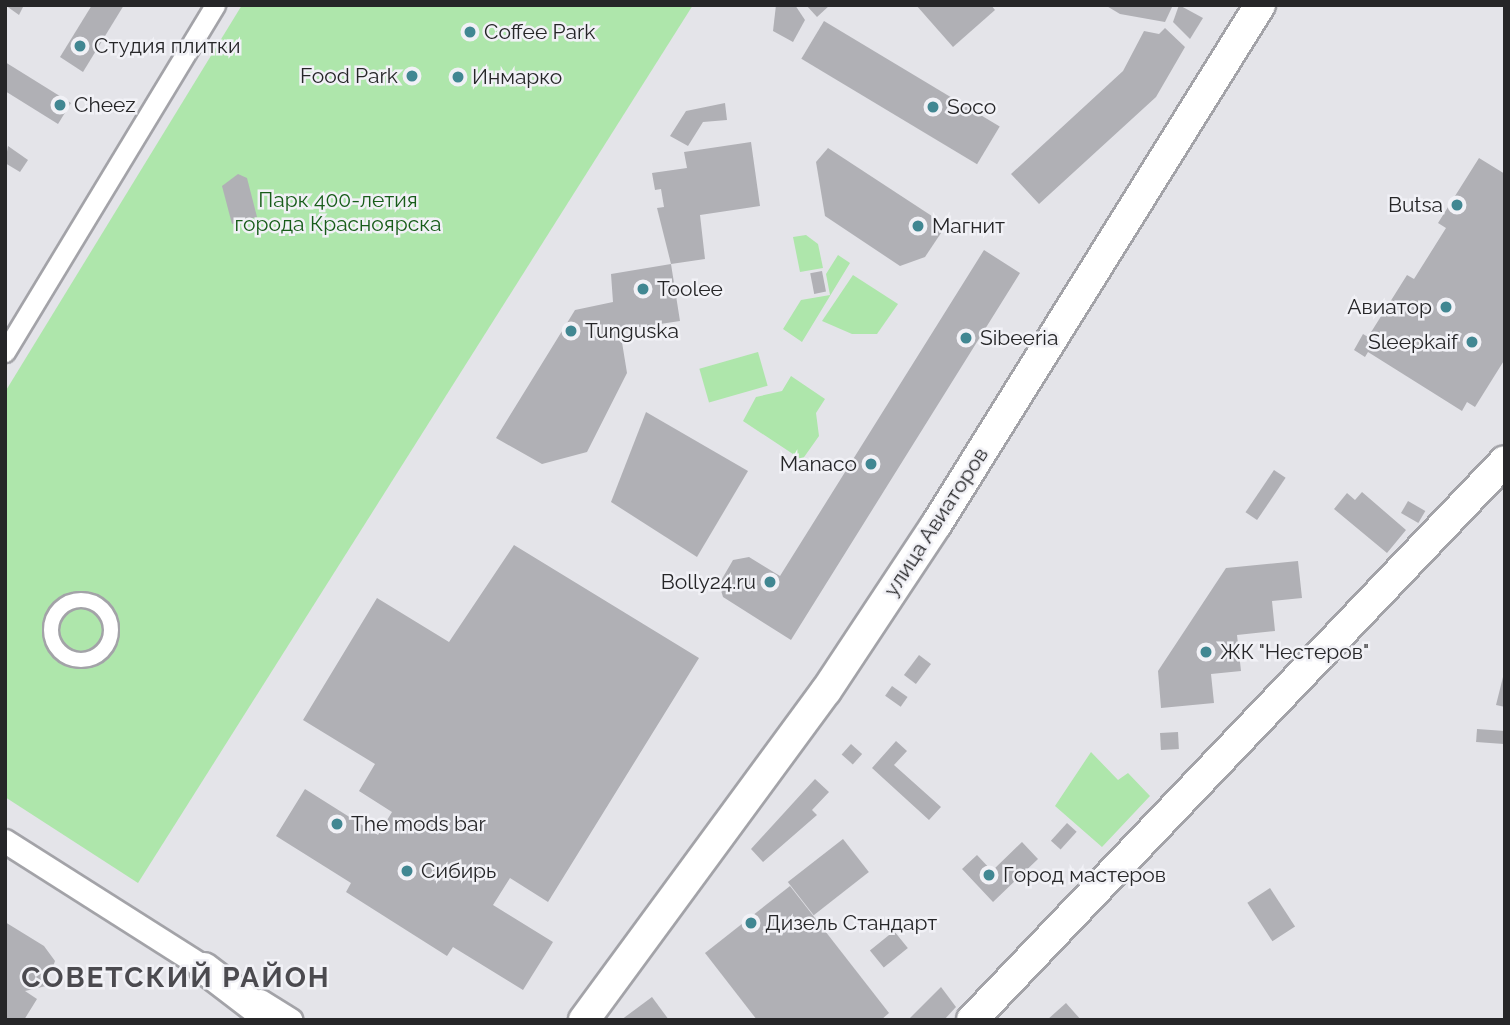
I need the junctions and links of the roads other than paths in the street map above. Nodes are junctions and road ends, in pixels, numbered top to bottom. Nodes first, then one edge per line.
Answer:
1 (215, 5) edge
2 (1260, 5) edge
3 (5, 352) edge
4 (1505, 461) edge
5 (102, 653) joint
6 (5, 841) edge
7 (204, 968) junction
8 (272, 1020) edge
9 (291, 1020) edge
10 (584, 1020) edge
11 (972, 1020) edge

1 - 3 street
2 - 10 main road, улица Авиаторов
4 - 11 main road
5 - 5 street
6 - 7 street
7 - 8 main road
7 - 9 street

